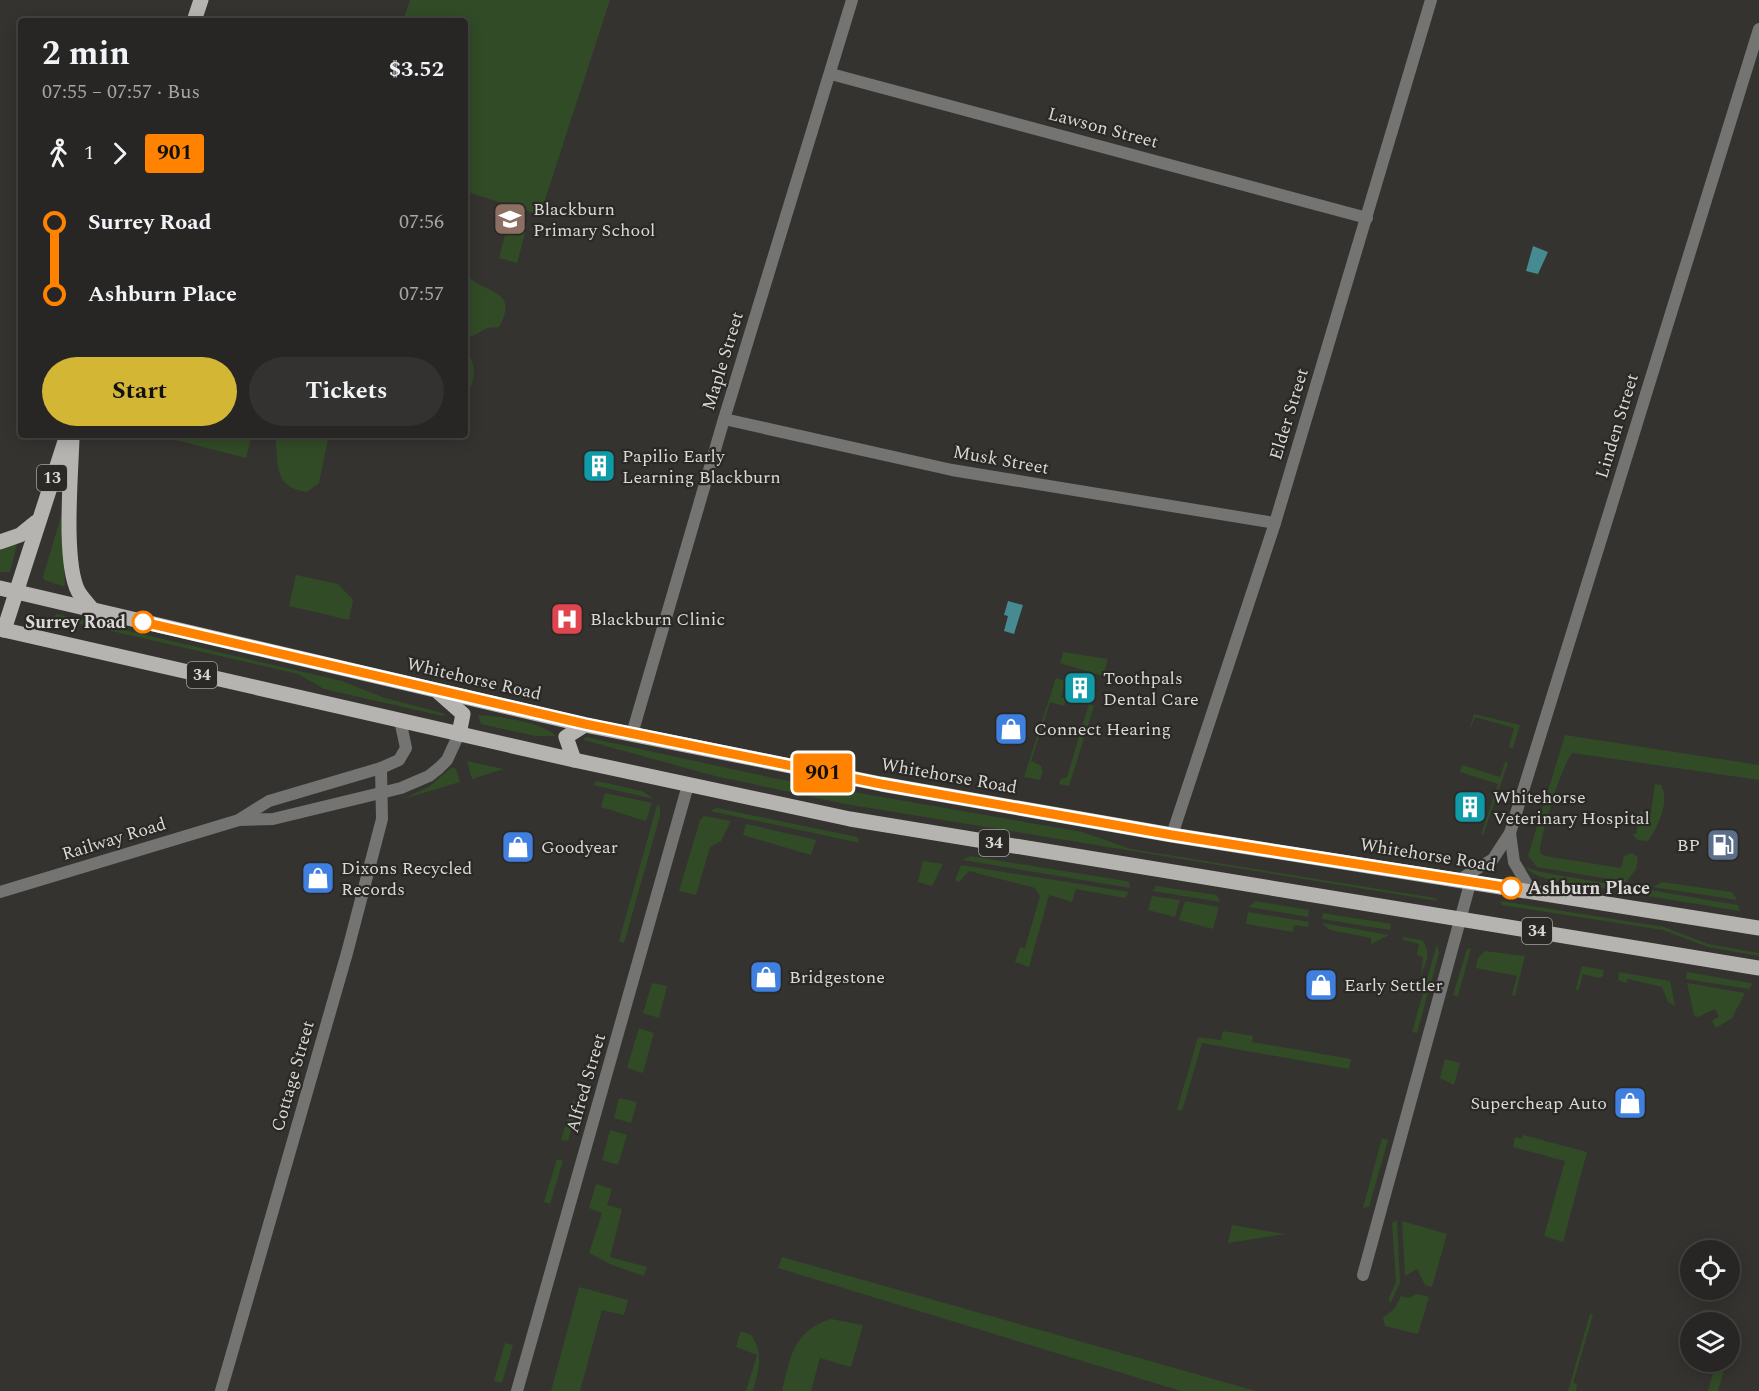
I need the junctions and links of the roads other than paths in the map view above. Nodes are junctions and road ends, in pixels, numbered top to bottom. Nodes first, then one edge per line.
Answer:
1 (201, 0) edge
2 (852, 0) edge
3 (1431, 0) edge
4 (195, 18) edge
5 (1759, 29) edge
6 (831, 74) junction
7 (1367, 218) junction
8 (724, 418) junction
9 (69, 438) edge
10 (70, 438) edge
11 (37, 521) junction
12 (1275, 523) junction
13 (0, 542) edge
14 (0, 588) edge
15 (15, 592) junction
16 (93, 610) junction
17 (2, 629) edge
18 (435, 689) junction
19 (400, 720) junction
20 (585, 724) junction
21 (459, 734) junction
22 (632, 734) junction
23 (574, 760) junction
24 (381, 768) junction
25 (688, 785) junction
26 (383, 792) junction
27 (239, 820) junction
28 (1510, 833) junction
29 (1172, 835) junction
30 (1465, 880) junction
31 (1531, 891) junction
32 (0, 892) edge
33 (1461, 920) junction
34 (1759, 928) edge
35 (1759, 968) edge
36 (1363, 1275) dead end
37 (221, 1391) edge
38 (517, 1391) edge

1 - 4 main road
2 - 6 street, Maple Street
3 - 7 street, Elder Street
5 - 28 street, Linden Street
6 - 7 street, Lawson Street
6 - 8 street, Maple Street
7 - 12 street, Elder Street
8 - 12 street, Musk Street
8 - 22 street, Maple Street
9 - 11 main road, 13
10 - 16 main road
11 - 13 main road
11 - 15 main road, 13
12 - 29 street, Elder Street
14 - 15 main road, Whitehorse Road / 34
15 - 16 main road, Whitehorse Road / 34
15 - 17 main road, 13
16 - 18 main road, Whitehorse Road / 34
17 - 19 main road, 34
18 - 20 main road, Whitehorse Road / 34
18 - 21 main road
19 - 21 main road, 34
19 - 24 street, Railway Road
20 - 22 main road, Whitehorse Road / 34
20 - 23 main road
21 - 23 main road, 34
21 - 26 street, Railway Road
22 - 29 main road, Whitehorse Road / 34
23 - 25 main road, 34
24 - 26 street, Cottage Street
24 - 27 street, Railway Road
25 - 33 main road, 34
25 - 38 street, Alfred Street
26 - 27 street, Railway Road
26 - 37 street, Cottage Street
27 - 32 street, Railway Road
28 - 30 street, Linden Street
28 - 31 street, Linden Street
29 - 30 main road, Whitehorse Road / 34
30 - 31 main road, Whitehorse Road / 34
30 - 33 street
31 - 34 main road, Whitehorse Road / 34
33 - 35 main road, 34
33 - 36 street

